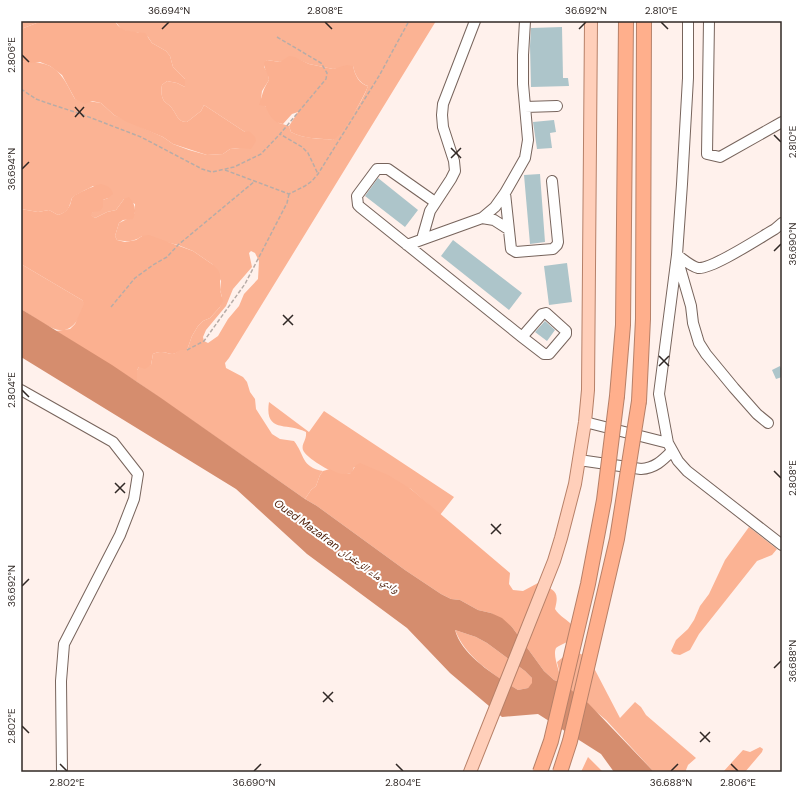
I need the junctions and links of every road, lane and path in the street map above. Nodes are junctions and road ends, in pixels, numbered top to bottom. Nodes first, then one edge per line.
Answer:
1 (409, 21) edge
2 (476, 21) edge
3 (525, 21) edge
4 (591, 21) edge
5 (626, 21) edge
6 (644, 21) edge
7 (688, 21) edge
8 (709, 21) edge
9 (277, 37) dead end
10 (21, 89) edge
11 (557, 106) dead end
12 (525, 107) junction
13 (782, 122) edge
14 (280, 134) junction
15 (224, 169) junction
16 (318, 174) junction
17 (255, 181) junction
18 (552, 181) dead end
19 (289, 194) junction
20 (505, 194) junction
21 (435, 202) junction
22 (482, 218) junction
23 (782, 223) edge
24 (508, 229) junction
25 (422, 240) junction
26 (407, 245) junction
27 (677, 255) junction
28 (111, 307) dead end
29 (522, 337) dead end
30 (187, 350) dead end
31 (21, 390) edge
32 (585, 422) junction
33 (768, 422) dead end
34 (670, 447) junction
35 (579, 460) junction
36 (782, 545) edge
37 (62, 772) edge
38 (470, 772) edge
39 (540, 772) edge
40 (560, 772) edge

1 - 16 path
2 - 21 street
3 - 12 street
4 - 32 main road
5 - 39 highway, bridge
6 - 40 highway, bridge
7 - 27 street
8 - 13 street
9 - 14 path
10 - 15 path
11 - 12 street
12 - 20 street
14 - 15 path
14 - 16 path
15 - 17 path
16 - 19 path
17 - 19 path
17 - 28 path
18 - 24 street
19 - 30 path
20 - 22 street
20 - 24 street
21 - 25 street
21 - 26 street
22 - 24 street
22 - 25 street
23 - 27 street
25 - 26 street
26 - 29 street
27 - 33 street
27 - 34 street
31 - 37 street
32 - 34 street
32 - 35 main road
34 - 35 street
34 - 36 street
35 - 38 main road

